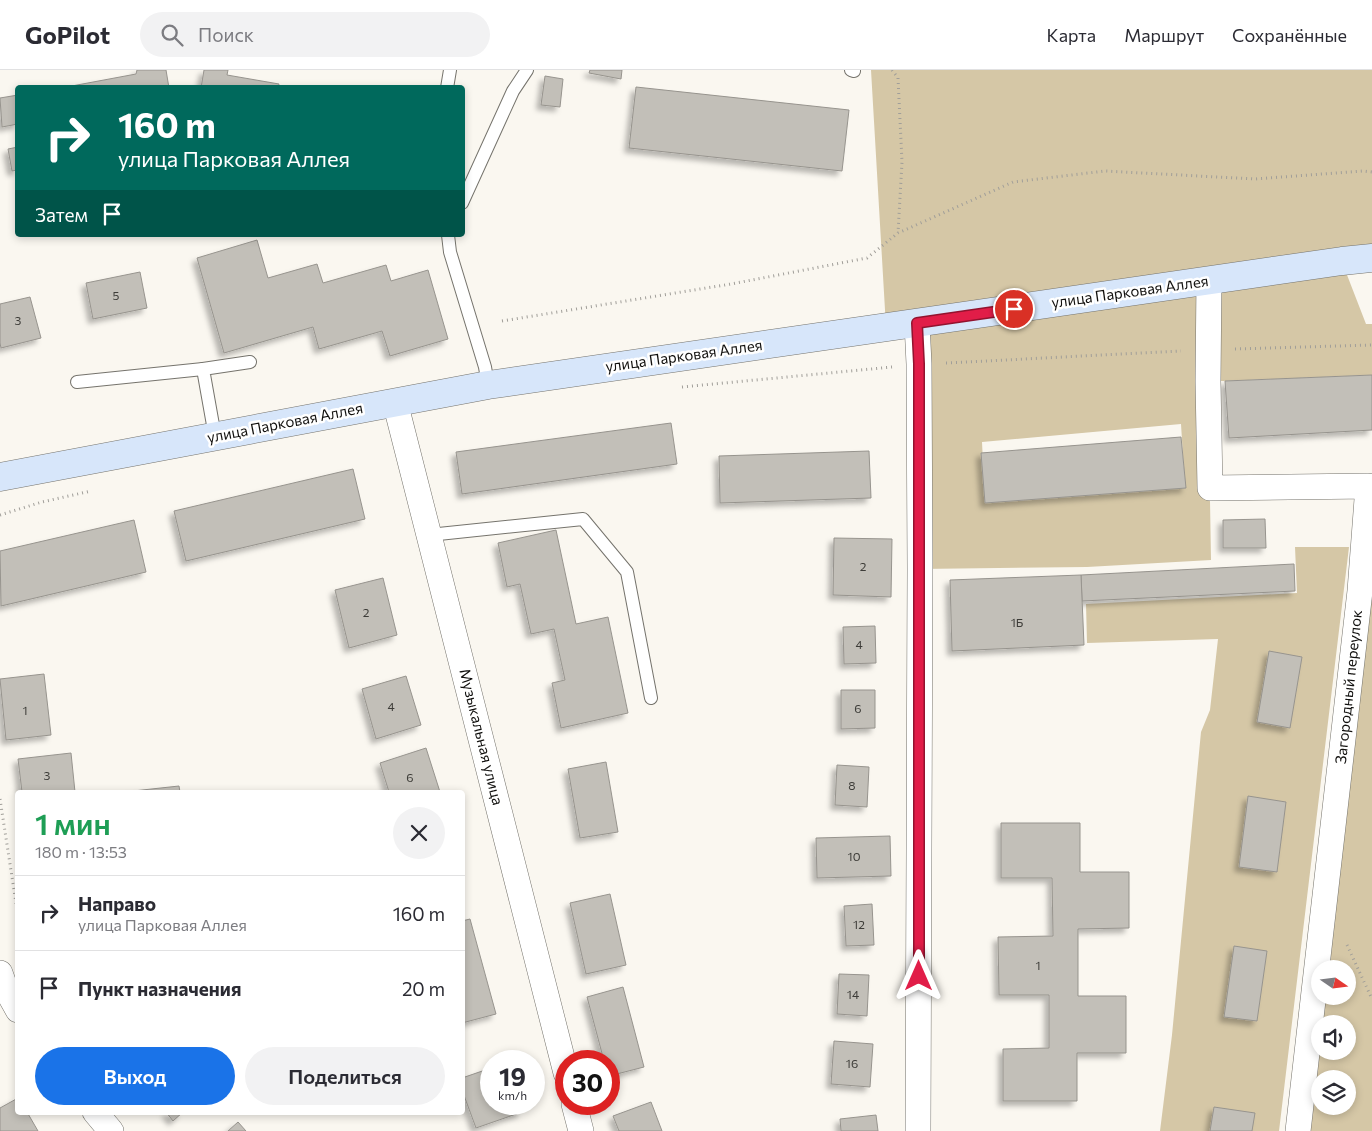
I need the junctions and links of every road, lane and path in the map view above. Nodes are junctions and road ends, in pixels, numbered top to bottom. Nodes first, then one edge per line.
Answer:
1 (450, 70) edge
2 (527, 70) edge
3 (892, 70) edge
4 (448, 85) edge
5 (1372, 172) edge
6 (465, 196) edge
7 (898, 233) junction
8 (448, 237) edge
9 (1372, 258) edge
10 (1209, 280) junction
11 (502, 321) dead end
12 (917, 323) junction
13 (1372, 345) edge
14 (1208, 350) junction
15 (250, 362) dead end
16 (919, 364) junction
17 (203, 370) junction
18 (77, 382) dead end
19 (488, 385) junction
20 (678, 387) dead end
21 (395, 402) junction
22 (217, 436) junction
23 (0, 476) edge
24 (91, 491) dead end
25 (0, 516) edge
26 (429, 535) junction
27 (651, 698) dead end
28 (0, 799) edge
29 (15, 896) edge
30 (1344, 941) dead end
31 (0, 973) edge
32 (1372, 999) edge
33 (15, 1005) edge
34 (560, 1050) edge
35 (98, 1115) edge
36 (577, 1115) edge
37 (112, 1131) edge
38 (581, 1131) edge
39 (918, 1131) edge
40 (1298, 1131) edge

1 - 4 lane
2 - 6 lane
3 - 7 path
5 - 7 path
7 - 11 path
8 - 19 lane
9 - 10 street, улица Парковая Аллея
10 - 12 street, улица Парковая Аллея
10 - 14 street, Загородный переулок
12 - 16 street
12 - 19 street, улица Парковая Аллея
13 - 14 path
14 - 16 path
14 - 40 street, Загородный переулок
15 - 17 lane
16 - 20 path
16 - 39 street
17 - 18 lane
17 - 22 lane
19 - 21 street, улица Парковая Аллея
21 - 22 street, улица Парковая Аллея
21 - 26 street, Музыкальная улица
22 - 23 street, улица Парковая Аллея
24 - 25 path
26 - 27 lane
26 - 34 street, Музыкальная улица
28 - 29 path
30 - 32 path
31 - 33 street
35 - 37 street
36 - 38 street

